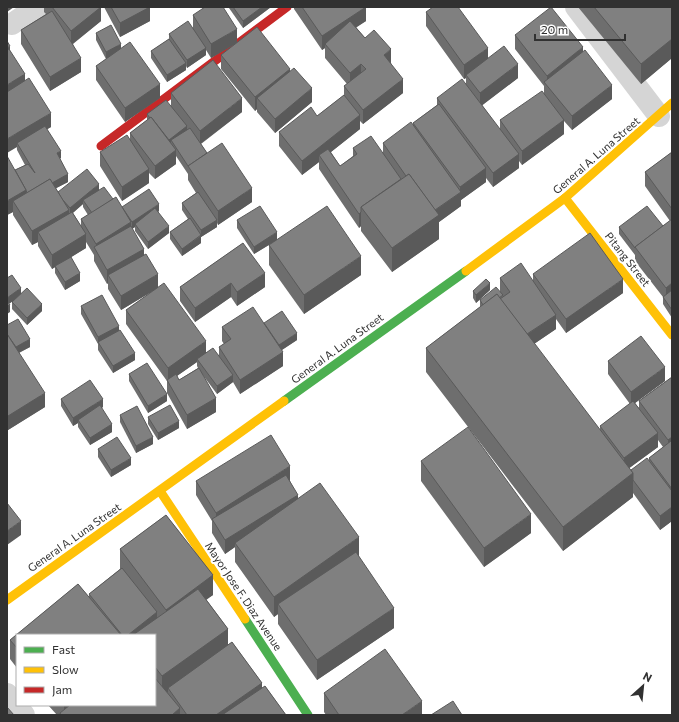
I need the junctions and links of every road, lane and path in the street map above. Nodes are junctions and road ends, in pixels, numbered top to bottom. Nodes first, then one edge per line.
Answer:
1 (36, 7) edge
2 (287, 7) edge
3 (576, 7) edge
4 (12, 24) dead end
5 (665, 110) edge
6 (101, 146) dead end
7 (565, 198) junction
8 (672, 335) edge
9 (160, 491) junction
10 (7, 600) edge
11 (7, 694) edge
12 (16, 705) edge
13 (17, 706) edge
14 (24, 715) edge
15 (308, 715) edge

1 - 4 street
2 - 6 main road
3 - 5 street
5 - 7 main road, General A. Luna Street
7 - 8 main road, Pitang Street
7 - 9 main road, General A. Luna Street
9 - 10 main road, General A. Luna Street
9 - 15 main road, Mayor Jose F. Diaz Avenue
11 - 12 street
13 - 14 street

